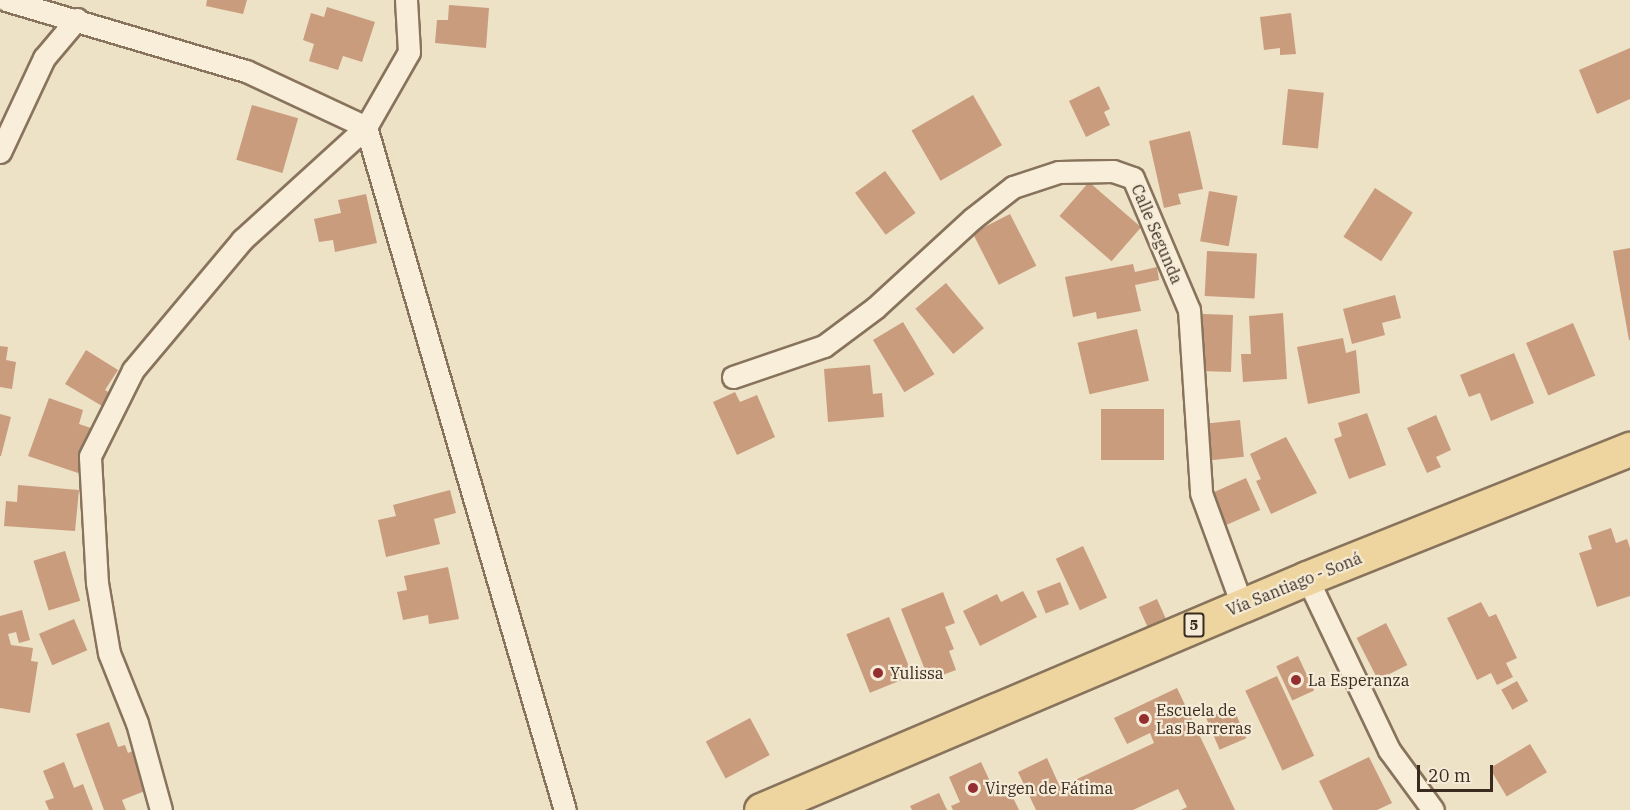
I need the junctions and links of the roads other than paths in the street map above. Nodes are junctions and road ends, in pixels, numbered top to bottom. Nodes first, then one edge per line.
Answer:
1 (6, 0) edge
2 (406, 0) edge
3 (77, 19) junction
4 (366, 127) junction
5 (0, 152) edge
6 (733, 377) dead end
7 (1630, 449) edge
8 (1307, 578) junction
9 (1242, 605) junction
10 (161, 810) edge
11 (565, 810) edge
12 (761, 810) edge
13 (1433, 810) edge

1 - 3 street
2 - 4 street
3 - 4 street
3 - 5 street
4 - 10 street
4 - 11 street
6 - 9 street, Calle Segunda
7 - 8 main road, Vía Santiago - Soná / 5
8 - 9 main road, Vía Santiago - Soná / 5
8 - 13 street
9 - 12 main road, Vía Santiago - Soná / 5

